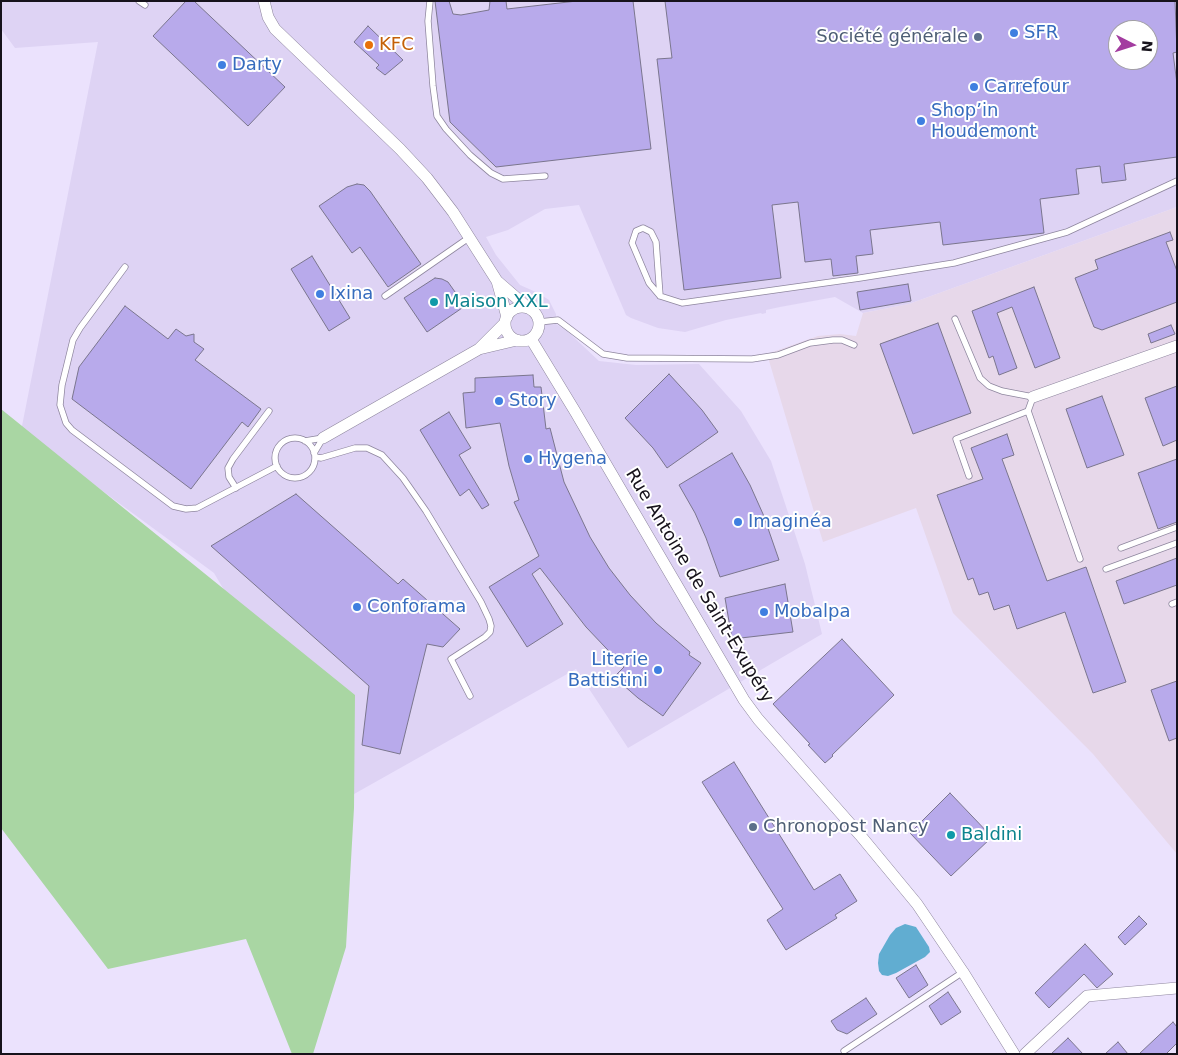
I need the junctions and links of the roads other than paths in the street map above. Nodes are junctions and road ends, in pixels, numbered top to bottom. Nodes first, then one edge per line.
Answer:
1 (139, 1) edge
2 (264, 1) edge
3 (430, 1) edge
4 (145, 5) dead end
5 (545, 176) dead end
6 (1177, 181) edge
7 (470, 237) junction
8 (125, 267) dead end
9 (497, 281) junction
10 (385, 296) dead end
11 (660, 296) junction
12 (527, 308) junction
13 (955, 319) dead end
14 (506, 320) junction
15 (539, 322) junction
16 (531, 339) junction
17 (517, 340) junction
18 (854, 345) dead end
19 (1177, 346) edge
20 (479, 349) junction
21 (1033, 397) junction
22 (269, 411) dead end
23 (1028, 411) junction
24 (323, 438) junction
25 (304, 440) junction
26 (314, 455) junction
27 (277, 466) junction
28 (970, 476) dead end
29 (236, 488) junction
30 (1177, 527) edge
31 (1177, 543) edge
32 (1120, 548) dead end
33 (1080, 559) dead end
34 (1106, 569) dead end
35 (470, 696) dead end
36 (963, 972) junction
37 (1177, 988) edge
38 (844, 1051) dead end
39 (1014, 1054) edge
40 (1025, 1054) edge

1 - 4 lane
2 - 7 street
3 - 5 lane
6 - 11 lane
7 - 9 street
7 - 10 lane
8 - 29 lane
9 - 12 street
9 - 14 street
11 - 11 lane
12 - 14 street
12 - 15 street
13 - 21 lane
14 - 17 street
14 - 20 street
15 - 16 street
15 - 18 lane
16 - 17 street
16 - 36 street, Rue Antoine de Saint-Exupéry
17 - 20 street
19 - 21 street
20 - 24 street
21 - 23 lane
22 - 29 lane
23 - 28 lane
23 - 33 lane
24 - 25 lane
24 - 26 lane
25 - 26 lane
25 - 27 lane
26 - 27 lane
26 - 35 lane
27 - 29 lane
30 - 32 lane
31 - 34 lane
36 - 38 lane
36 - 39 street, Rue Antoine de Saint-Exupéry
37 - 40 street

